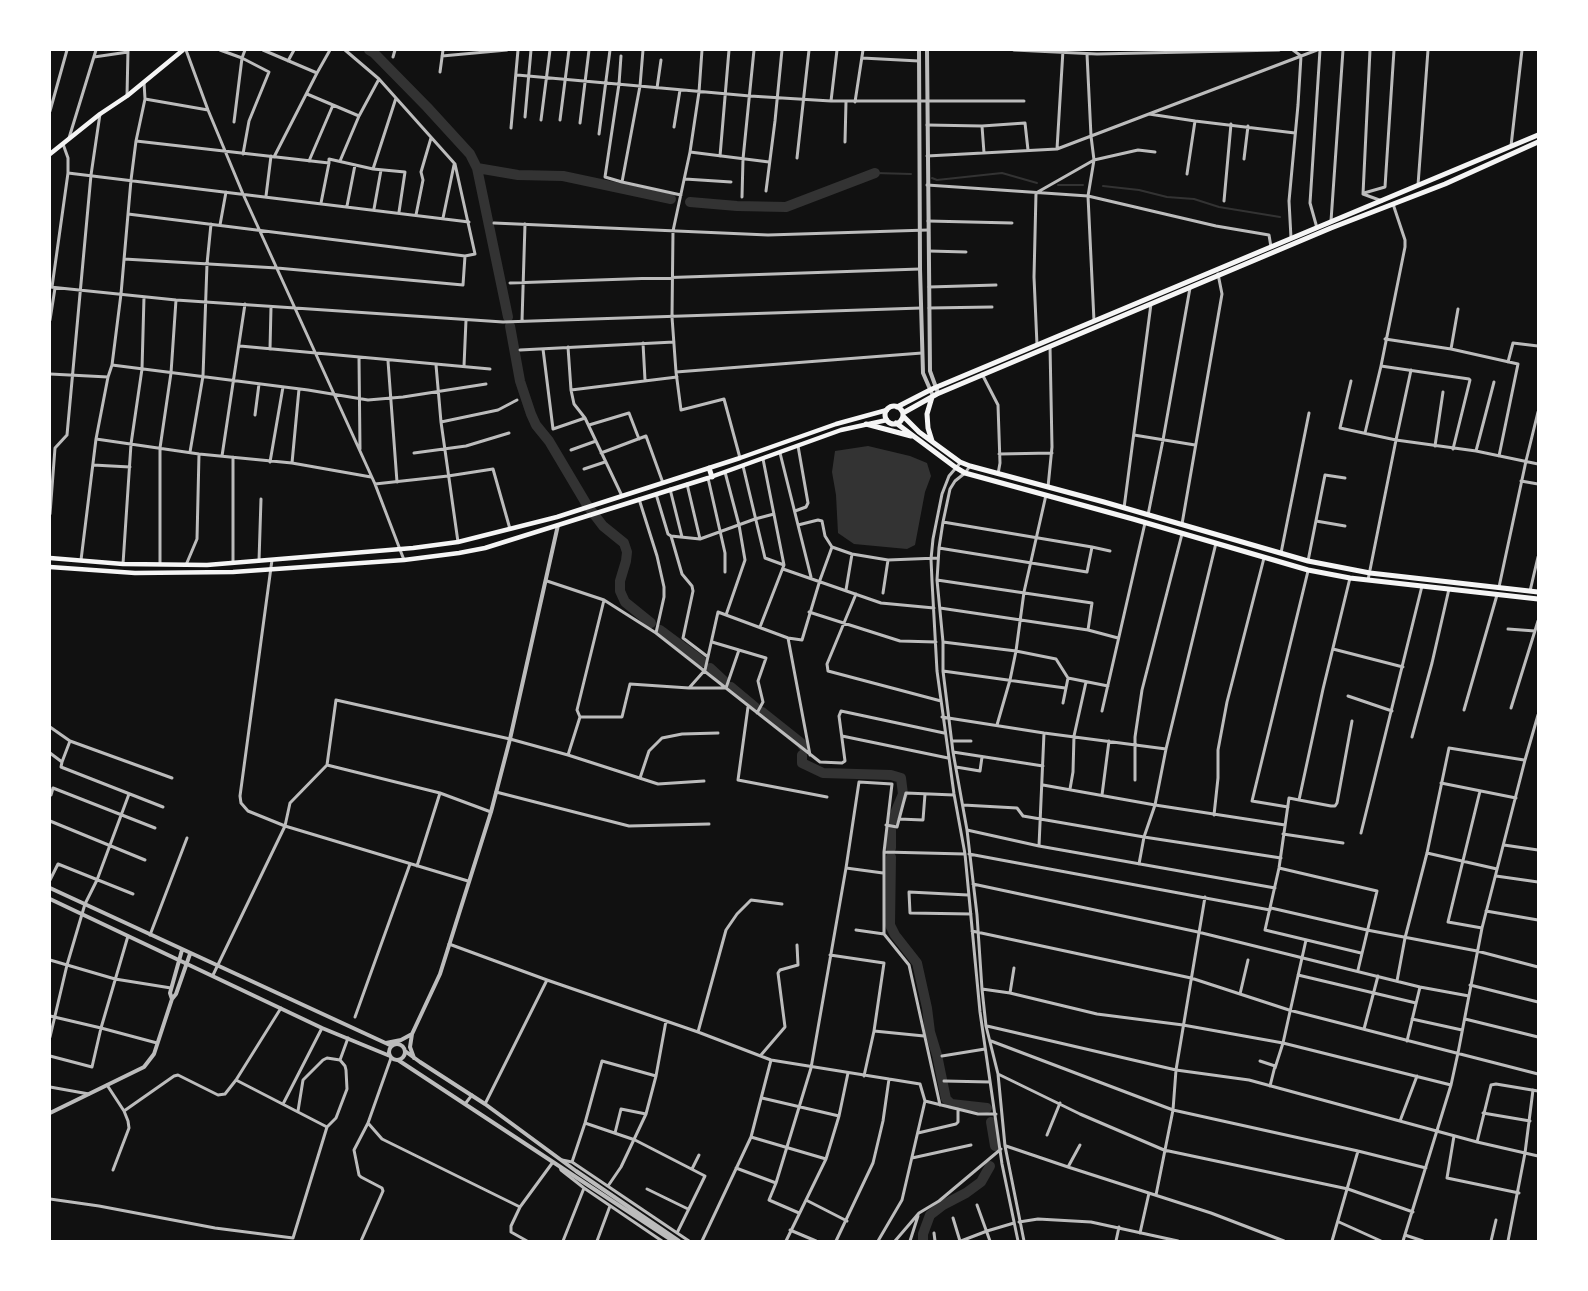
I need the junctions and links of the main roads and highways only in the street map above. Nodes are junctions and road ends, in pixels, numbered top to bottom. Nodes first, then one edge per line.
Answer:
1 (185, 50) edge
2 (1538, 135) edge
3 (1538, 142) edge
4 (50, 154) edge
5 (1218, 273) junction
6 (935, 395) junction
7 (897, 407) junction
8 (888, 410) junction
9 (903, 415) junction
10 (887, 420) junction
11 (896, 423) junction
12 (866, 424) junction
13 (916, 438) junction
14 (932, 441) junction
15 (709, 468) junction
16 (710, 477) junction
17 (50, 558) edge
18 (50, 567) edge
19 (1538, 592) edge
20 (1538, 599) edge

1 - 4 main road
2 - 5 main road
3 - 5 main road
5 - 6 main road
5 - 7 main road
6 - 9 main road
6 - 14 main road
7 - 8 main road
7 - 9 main road
8 - 10 main road
8 - 15 main road
9 - 11 main road
9 - 14 main road
10 - 11 main road
10 - 12 main road
11 - 13 main road
12 - 13 main road
12 - 16 main road
13 - 20 main road
14 - 19 main road
15 - 16 main road
15 - 17 main road
16 - 18 main road

